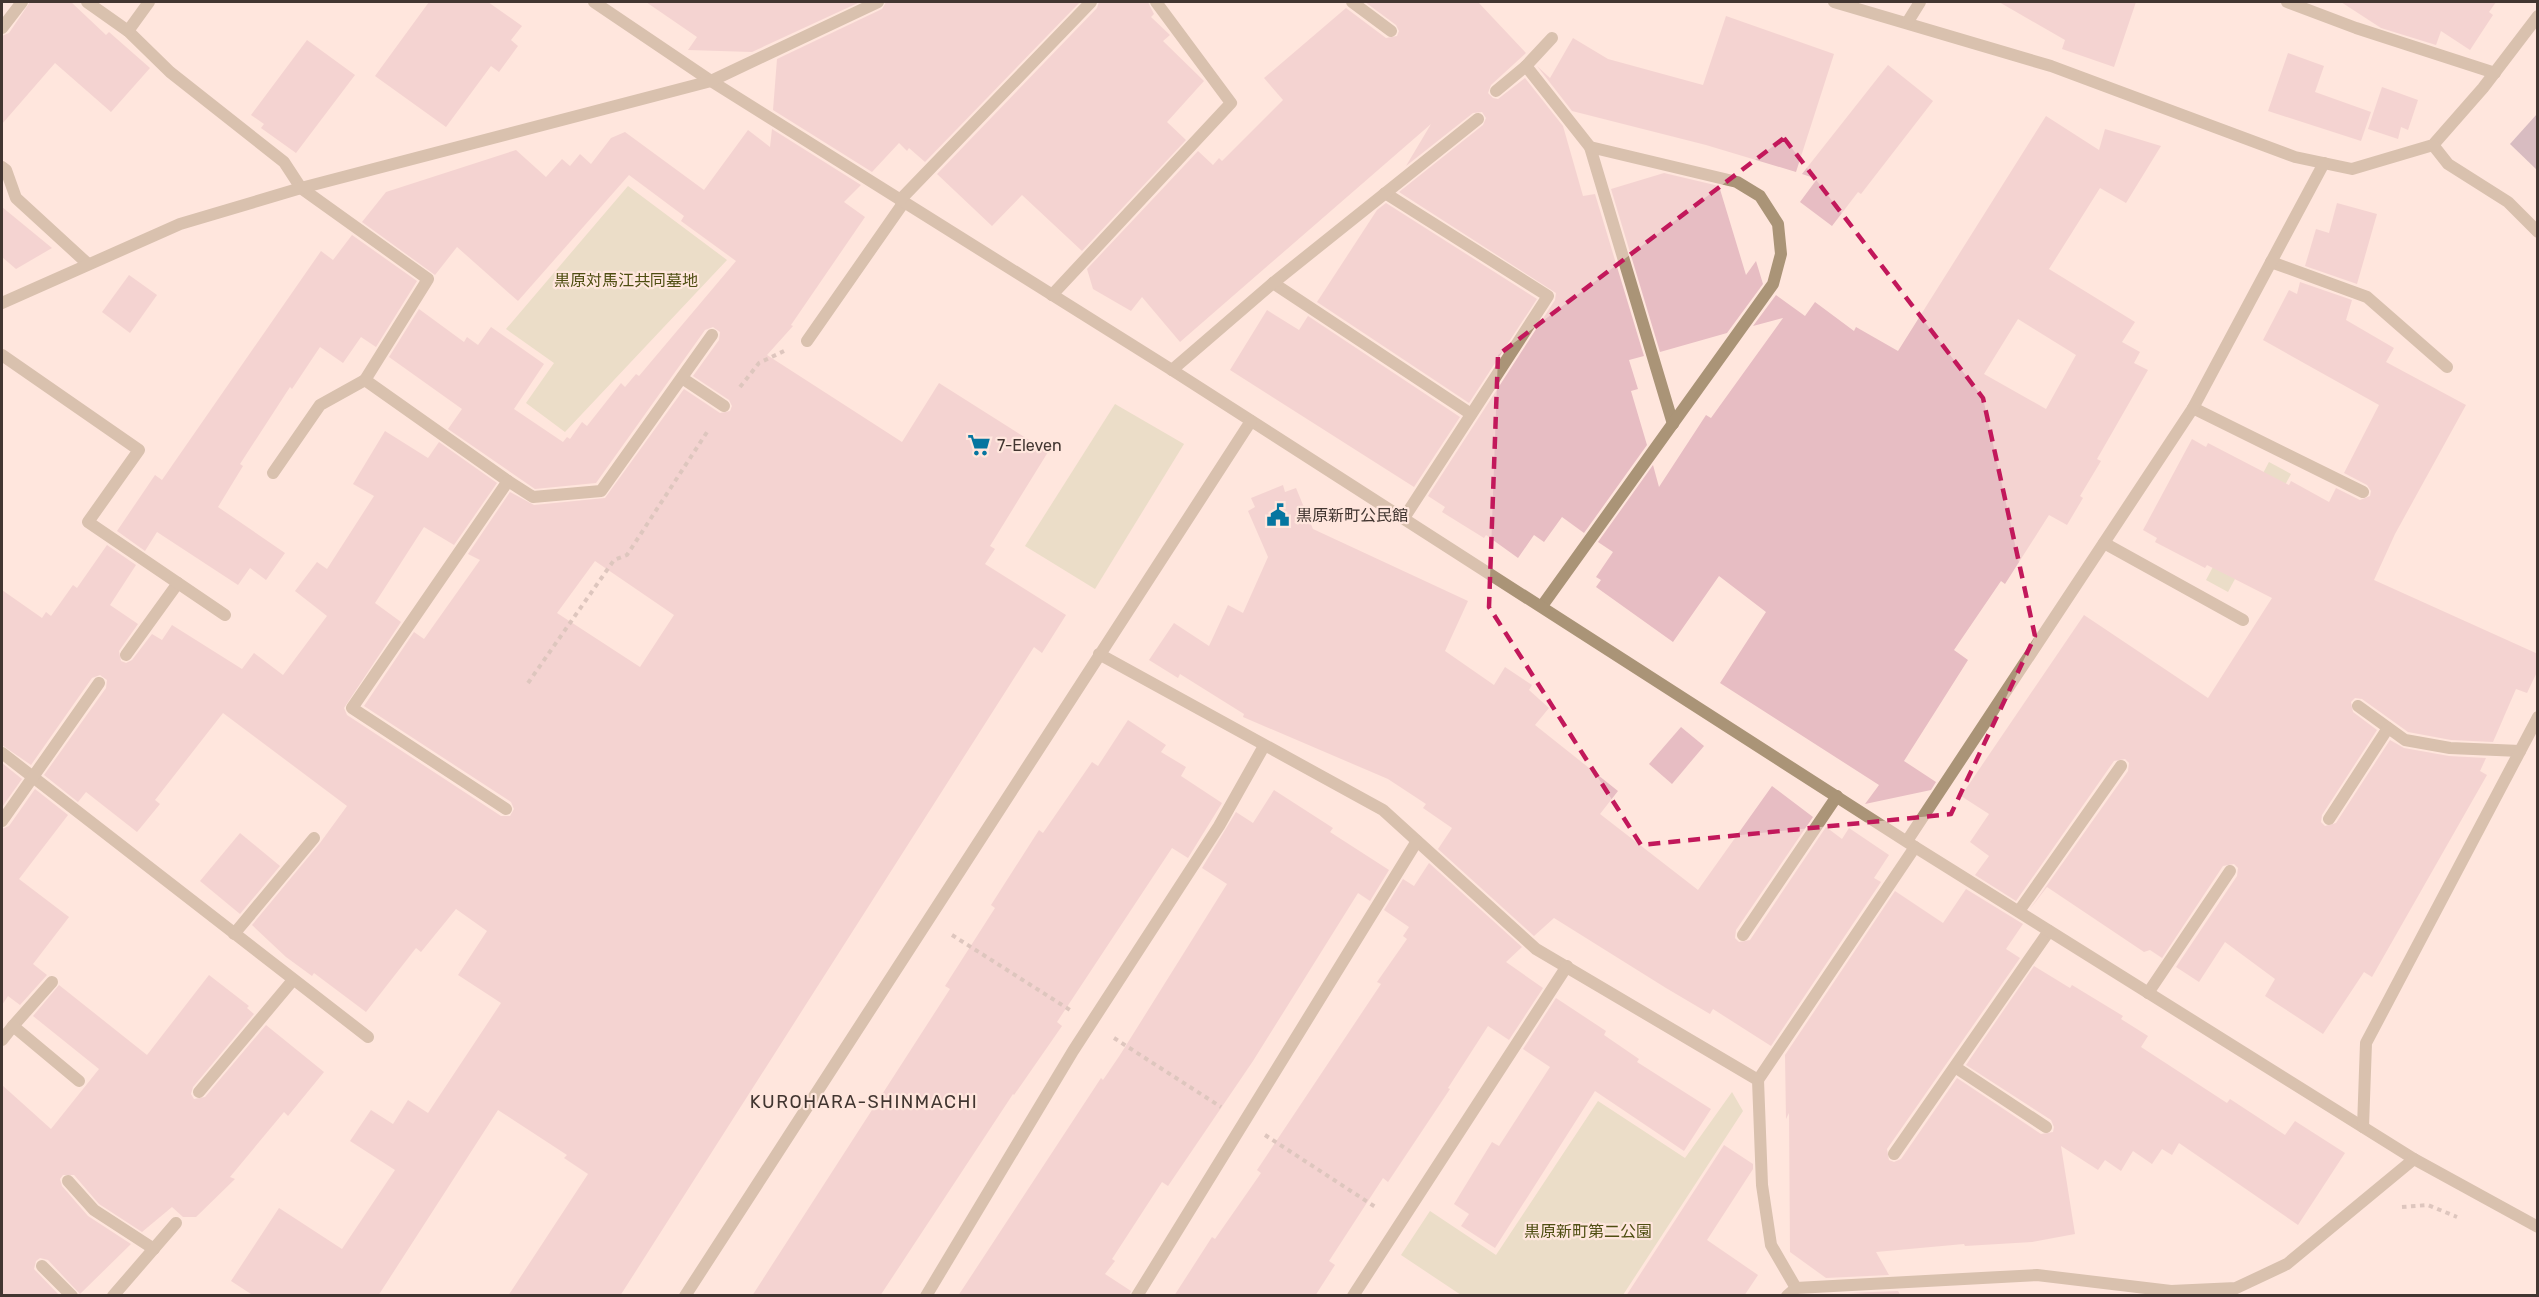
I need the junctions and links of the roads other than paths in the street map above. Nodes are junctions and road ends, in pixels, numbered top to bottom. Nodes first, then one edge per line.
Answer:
1 (22, 2) edge
2 (87, 2) edge
3 (149, 2) edge
4 (594, 2) edge
5 (878, 2) edge
6 (1091, 2) edge
7 (1156, 2) edge
8 (1352, 2) edge
9 (1834, 2) edge
10 (1920, 2) edge
11 (2287, 2) edge
12 (2538, 16) edge
13 (1907, 23) junction
14 (2, 28) edge
15 (128, 31) junction
16 (1391, 31) dead end
17 (1552, 38) dead end
18 (1526, 66) junction
19 (2495, 73) junction
20 (711, 81) junction
21 (1496, 91) dead end
22 (1478, 119) dead end
23 (2433, 146) junction
24 (1590, 147) junction
25 (2324, 163) junction
26 (2, 166) edge
27 (301, 188) junction
28 (1385, 193) junction
29 (902, 201) junction
30 (2538, 232) edge
31 (2271, 262) junction
32 (88, 264) junction
33 (1273, 284) junction
34 (1052, 295) junction
35 (2, 303) edge
36 (712, 335) dead end
37 (807, 341) road end
38 (2, 355) edge
39 (2447, 368) dead end
40 (1172, 370) junction
41 (682, 378) junction
42 (365, 380) junction
43 (724, 406) road end
44 (2193, 408) junction
45 (1471, 414) junction
46 (1251, 421) junction
47 (1673, 424) junction
48 (273, 473) dead end
49 (508, 481) junction
50 (2363, 492) dead end
51 (1404, 518) junction
52 (2104, 543) junction
53 (178, 583) junction
54 (1542, 606) junction
55 (225, 615) dead end
56 (2243, 620) dead end
57 (1099, 654) junction
58 (126, 655) dead end
59 (99, 683) dead end
60 (2358, 706) dead end
61 (2538, 717) edge
62 (2388, 728) junction
63 (1264, 746) junction
64 (2520, 752) junction
65 (2, 753) edge
66 (2121, 766) dead end
67 (32, 778) junction
68 (1837, 796) junction
69 (506, 809) dead end
70 (2329, 819) dead end
71 (2, 821) edge
72 (314, 838) dead end
73 (1417, 841) junction
74 (1911, 844) junction
75 (2229, 871) dead end
76 (2019, 911) junction
77 (2049, 931) junction
78 (234, 934) junction
79 (1743, 935) dead end
80 (1567, 966) junction
81 (293, 980) junction
82 (52, 982) dead end
83 (2148, 993) junction
84 (13, 1026) junction
85 (368, 1037) dead end
86 (2, 1040) edge
87 (1955, 1068) junction
88 (79, 1080) dead end
89 (1758, 1080) junction
90 (199, 1092) dead end
91 (2046, 1127) dead end
92 (2363, 1127) junction
93 (1894, 1154) dead end
94 (2414, 1159) junction
95 (68, 1181) dead end
96 (176, 1223) dead end
97 (2538, 1227) edge
98 (154, 1249) junction
99 (42, 1266) dead end
100 (1820, 1291) edge
101 (1791, 1292) edge
102 (72, 1296) edge
103 (112, 1296) edge
104 (685, 1296) edge
105 (926, 1296) edge
106 (1137, 1296) edge
107 (1353, 1296) edge

1 - 14 street
2 - 15 street
3 - 15 street
4 - 20 street
5 - 20 street
6 - 29 street
7 - 34 street
8 - 16 street
9 - 13 street
10 - 13 street
11 - 19 street
12 - 19 street
13 - 25 street
15 - 27 street
17 - 18 street
18 - 21 street
18 - 24 street
19 - 23 street
20 - 27 street
20 - 29 street
22 - 28 street
23 - 25 street
23 - 30 street
24 - 47 street
24 - 47 street
25 - 31 street
26 - 32 street
27 - 32 street
27 - 42 street
28 - 33 street
28 - 45 street
29 - 34 street
29 - 37 street
31 - 39 street
31 - 44 street
32 - 35 street
33 - 40 street
33 - 45 street
34 - 40 street
36 - 41 street
38 - 53 street
40 - 46 street
41 - 43 street
41 - 49 street
42 - 48 street
42 - 49 street
44 - 50 street
44 - 52 street
45 - 51 street
46 - 51 street
46 - 57 street
47 - 54 street
49 - 69 street
51 - 54 street
52 - 56 street
52 - 74 street
53 - 55 street
53 - 58 street
54 - 68 street
57 - 63 street
57 - 104 street
59 - 67 street
60 - 62 street
61 - 64 street
62 - 64 street
62 - 70 street
63 - 73 street
63 - 105 street
64 - 92 street
65 - 67 street
66 - 76 street
67 - 71 street
67 - 78 street
68 - 74 street
68 - 79 street
72 - 78 street
73 - 80 street
73 - 106 street
74 - 76 street
74 - 89 street
75 - 83 street
76 - 77 street
77 - 83 street
77 - 87 street
78 - 81 street
80 - 89 street
80 - 107 street
81 - 85 street
81 - 90 street
82 - 84 street
83 - 92 street
84 - 86 street
84 - 88 street
87 - 91 street
87 - 93 street
89 - 101 street
92 - 94 street
94 - 97 street
94 - 100 street
95 - 98 street
96 - 98 street
98 - 103 street
99 - 102 street
100 - 101 street

